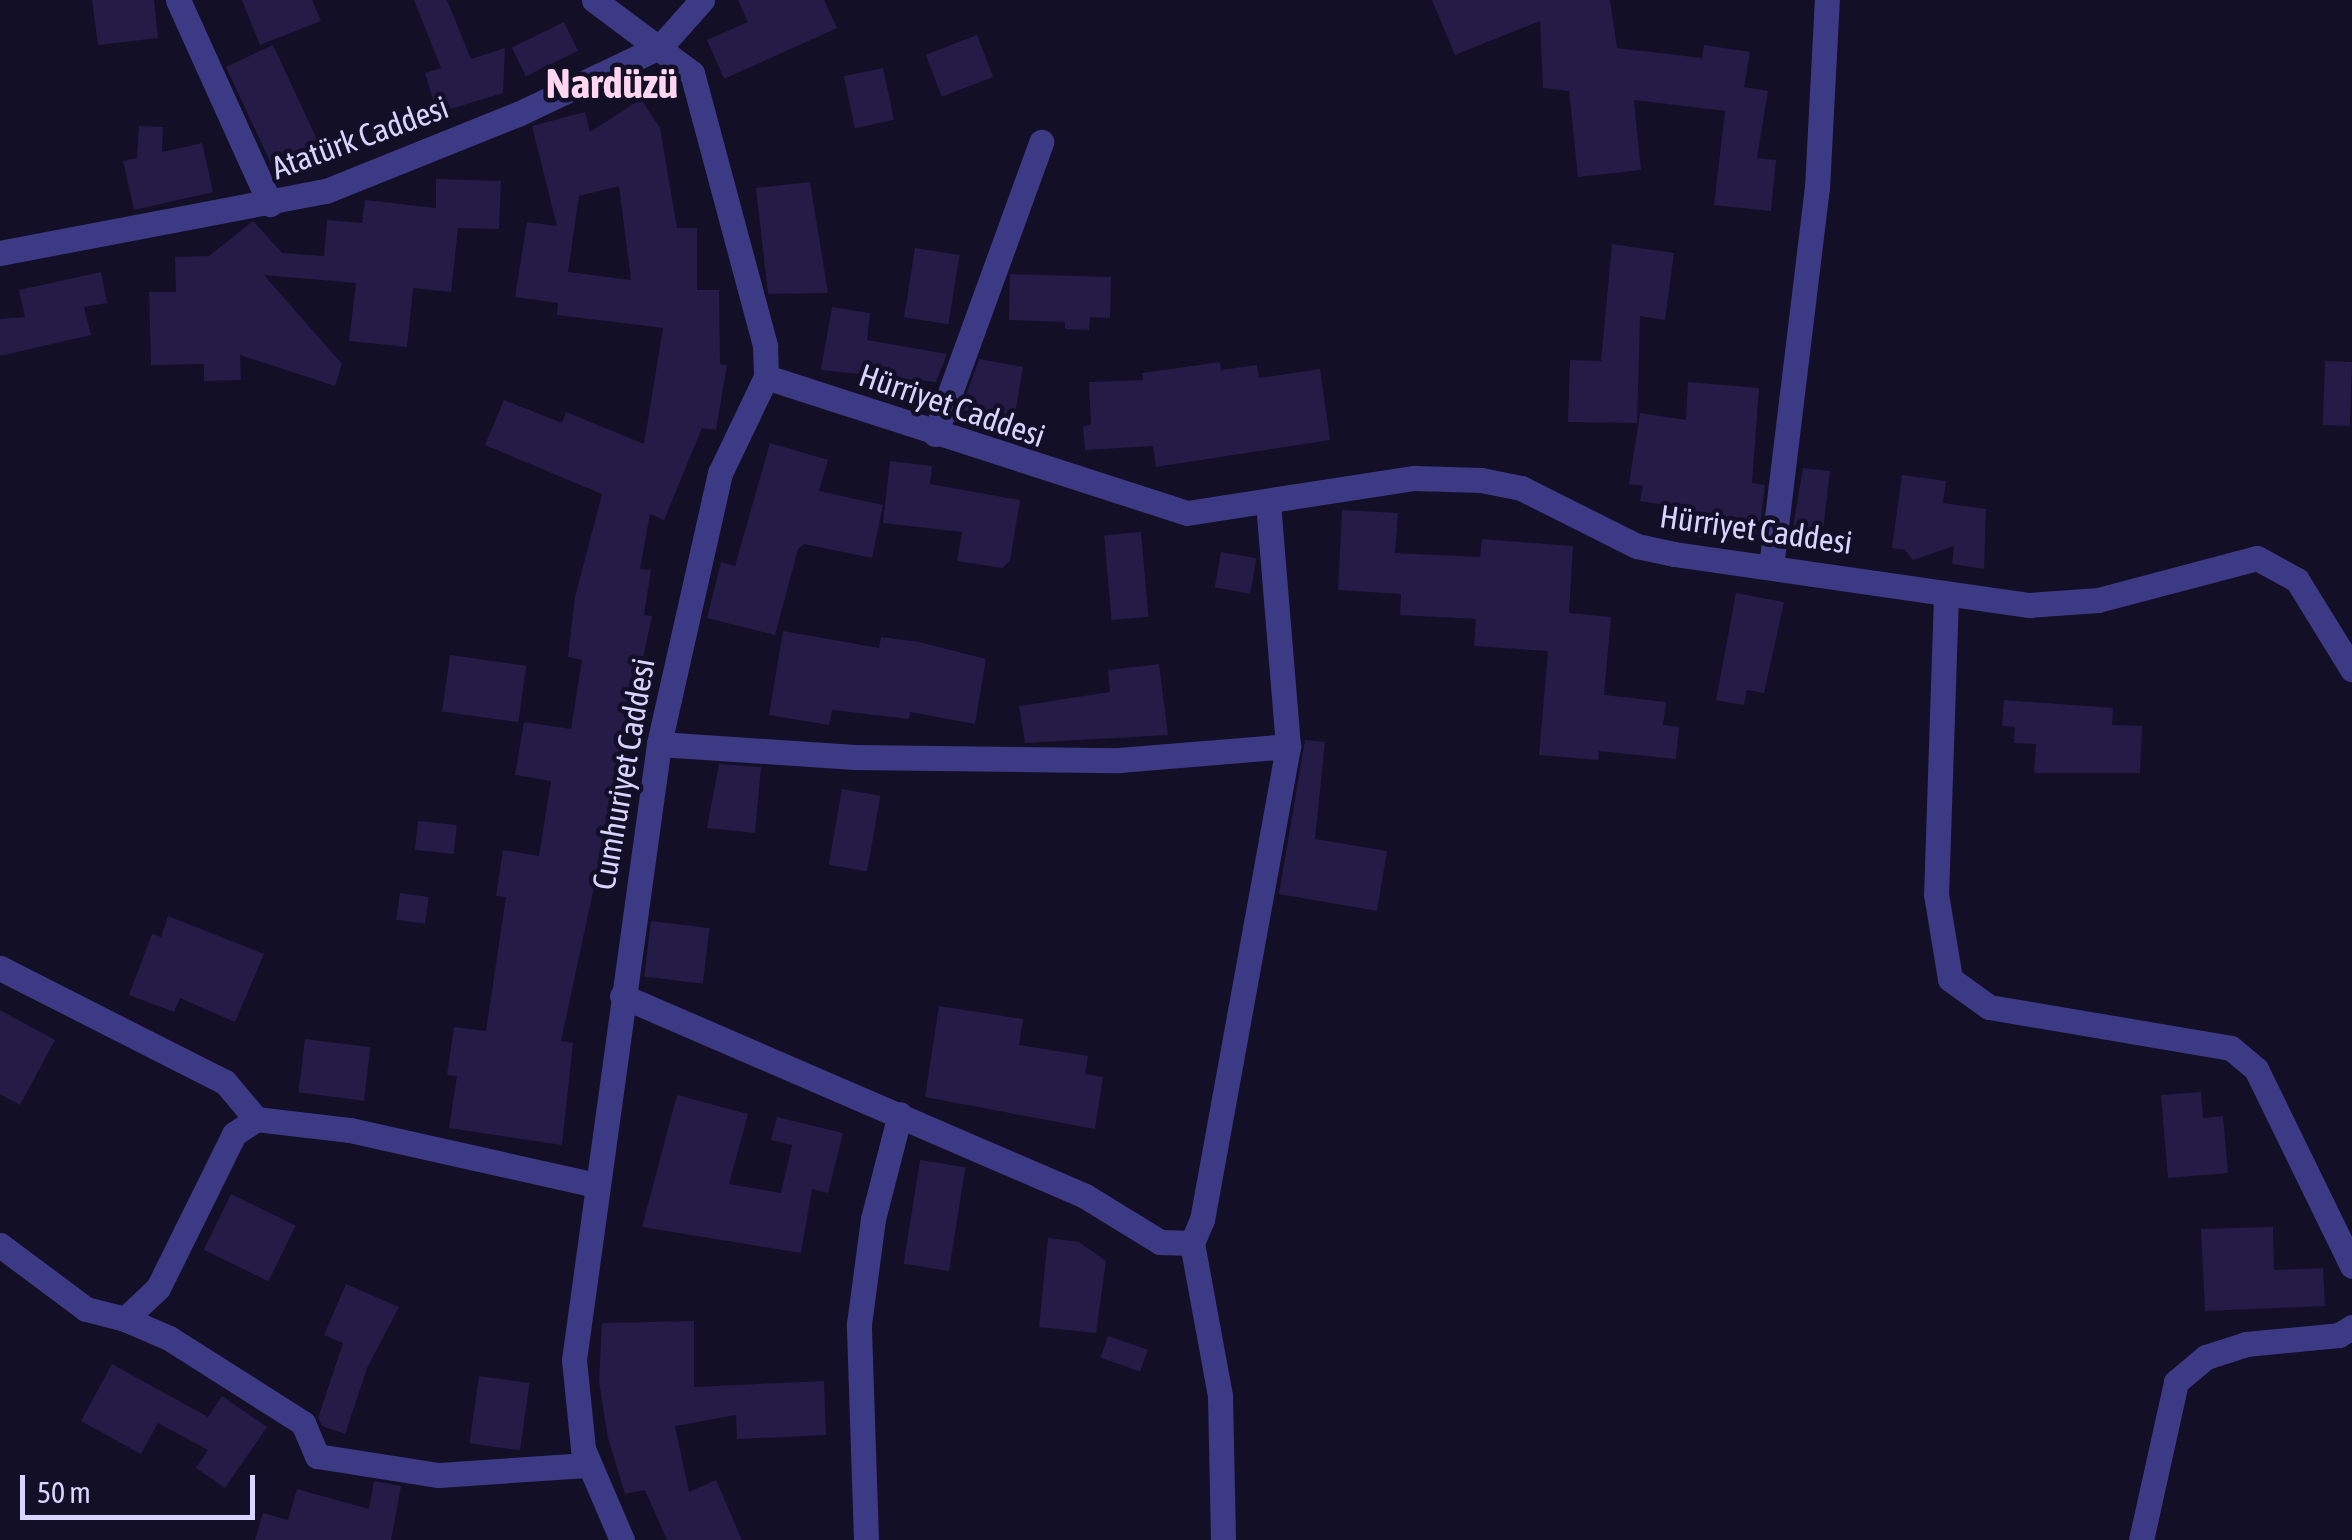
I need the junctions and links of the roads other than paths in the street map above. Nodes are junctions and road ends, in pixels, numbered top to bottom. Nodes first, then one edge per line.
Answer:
1 (178, 0) edge
2 (702, 0) edge
3 (1826, 0) edge
4 (610, 4) edge
5 (661, 46) junction
6 (1040, 142) dead end
7 (270, 204) junction
8 (0, 254) edge
9 (766, 377) junction
10 (935, 434) junction
11 (1268, 503) junction
12 (1771, 568) junction
13 (1946, 594) junction
14 (2352, 669) edge
15 (659, 744) junction
16 (1288, 746) junction
17 (0, 968) edge
18 (622, 996) junction
19 (900, 1114) junction
20 (256, 1119) junction
21 (598, 1184) junction
22 (1192, 1244) junction
23 (0, 1245) edge
24 (2352, 1266) edge
25 (126, 1319) junction
26 (2352, 1327) edge
27 (587, 1464) junction
28 (622, 1540) edge
29 (866, 1540) edge
30 (1223, 1540) edge
31 (2141, 1540) edge

1 - 7 street
2 - 5 street
3 - 12 street
4 - 5 street
5 - 7 street, Atatürk Caddesi
5 - 9 street
6 - 10 street
7 - 8 street, Atatürk Caddesi
9 - 10 street, Hürriyet Caddesi
9 - 15 street, Cumhuriyet Caddesi
10 - 11 street, Hürriyet Caddesi
11 - 12 street, Hürriyet Caddesi
11 - 16 street
12 - 13 street, Hürriyet Caddesi
13 - 14 street, Hürriyet Caddesi
13 - 24 street
15 - 16 street
15 - 18 street, Cumhuriyet Caddesi
16 - 22 street
17 - 20 street
18 - 19 street
18 - 21 street, Cumhuriyet Caddesi
19 - 22 street
19 - 29 street
20 - 21 street
20 - 25 street
21 - 27 street, Cumhuriyet Caddesi
22 - 30 street
23 - 25 street
25 - 27 street
26 - 31 street
27 - 28 street, Cumhuriyet Caddesi

